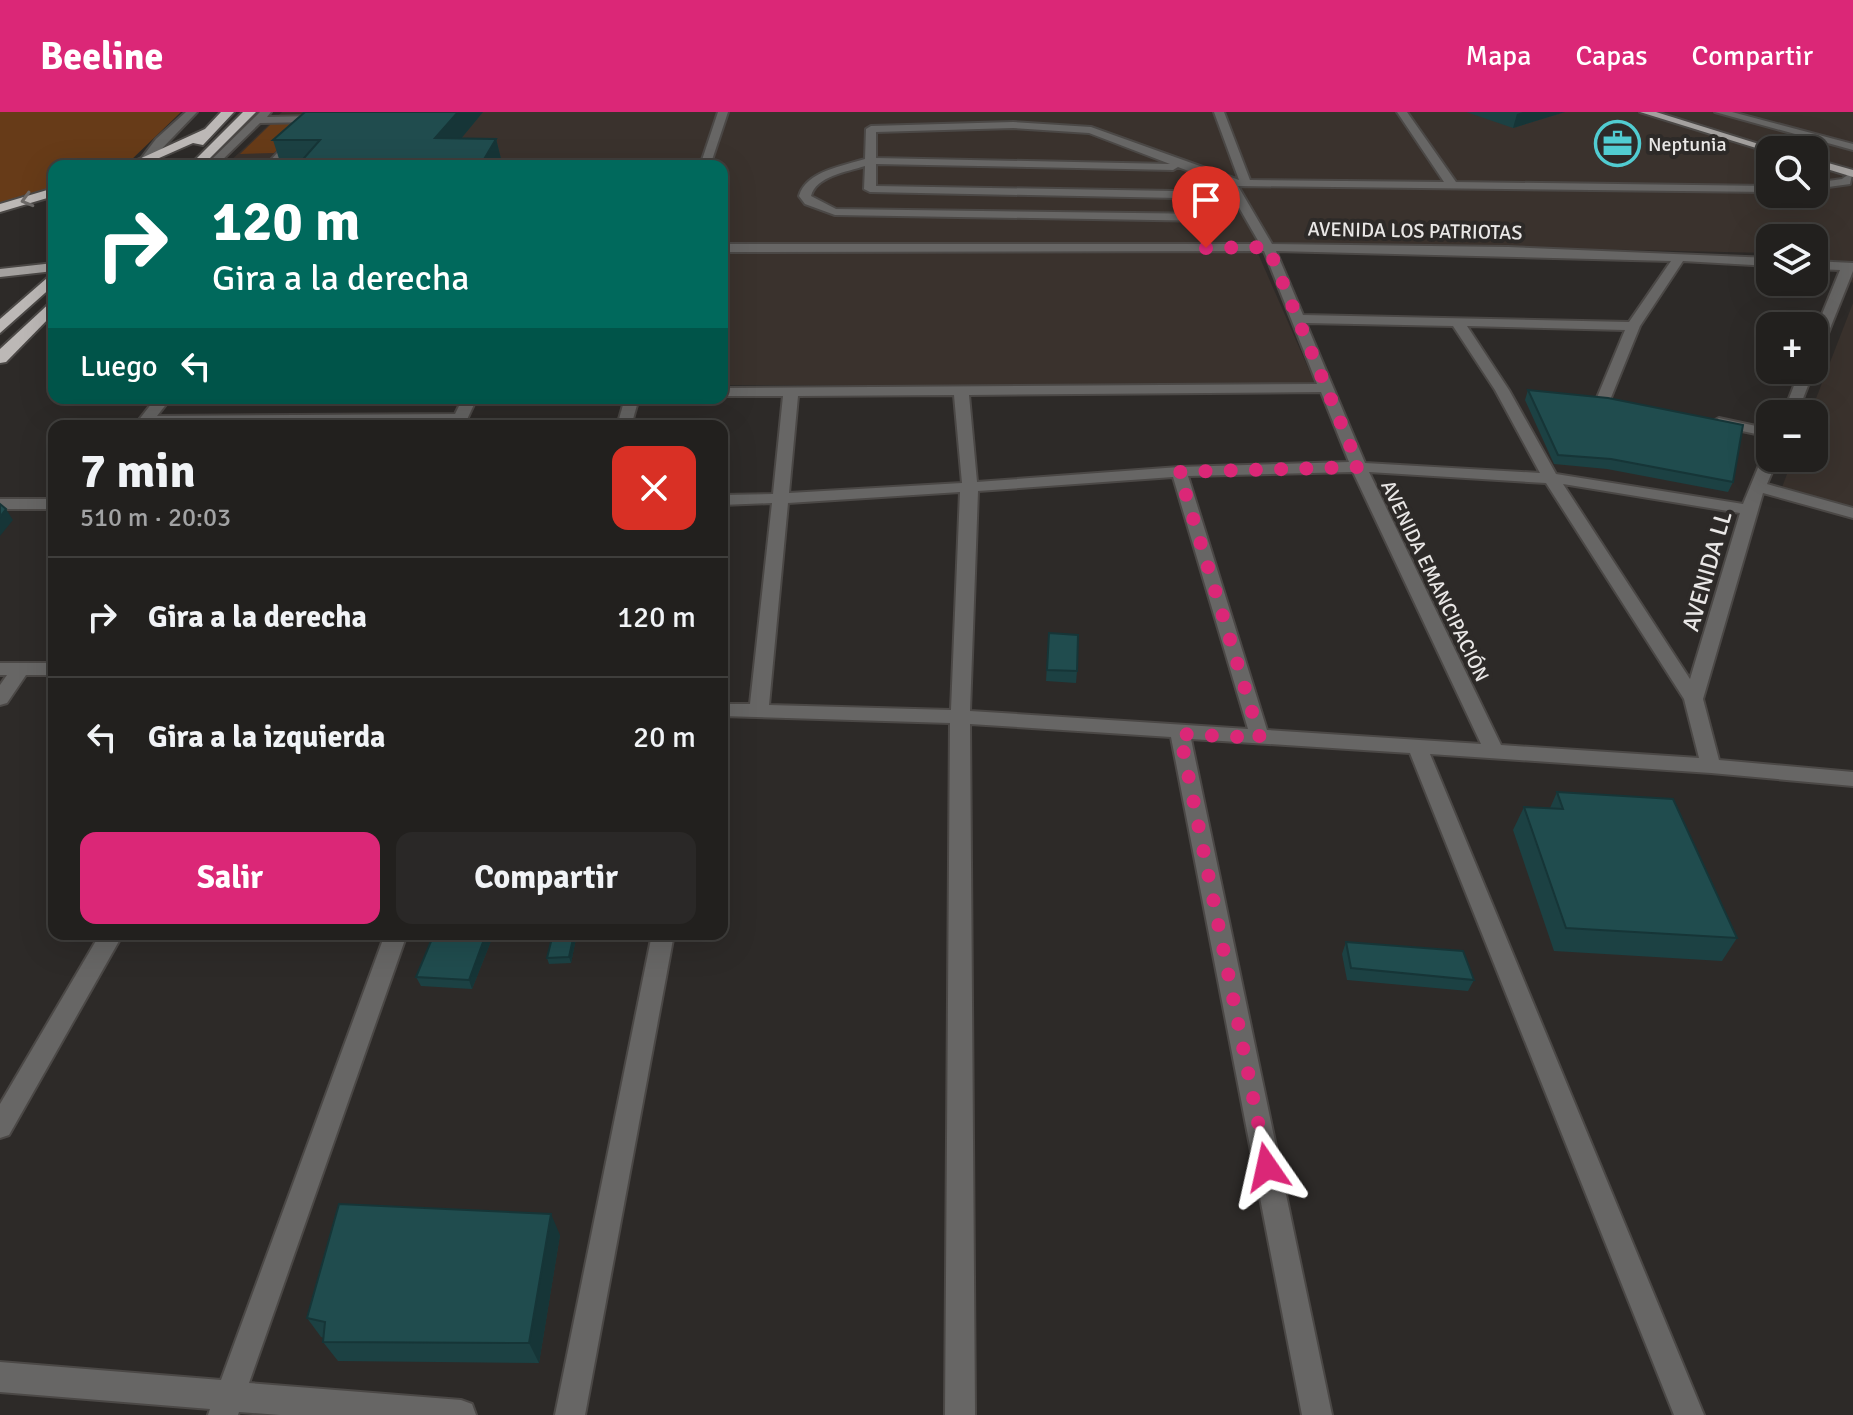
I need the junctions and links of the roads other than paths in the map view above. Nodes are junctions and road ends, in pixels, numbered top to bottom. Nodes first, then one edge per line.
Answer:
1 (192, 112) edge
2 (228, 112) edge
3 (329, 112) edge
4 (723, 112) edge
5 (1219, 112) edge
6 (1402, 112) edge
7 (1645, 112) edge
8 (1720, 112) edge
9 (258, 115) edge
10 (317, 119) junction
11 (210, 131) junction
12 (1789, 132) junction
13 (1788, 136) edge
14 (1756, 145) edge
15 (1853, 147) edge
16 (182, 157) dead end
17 (145, 160) joint
18 (202, 160) edge
19 (216, 160) edge
20 (276, 160) edge
21 (707, 160) edge
22 (871, 161) junction
23 (1189, 167) junction
24 (1828, 167) edge
25 (1850, 176) edge
26 (1828, 182) edge
27 (1231, 183) junction
28 (1246, 183) junction
29 (1452, 185) junction
30 (1756, 189) edge
31 (1853, 193) edge
32 (48, 194) edge
33 (1238, 196) junction
34 (0, 208) edge
35 (1268, 247) junction
36 (728, 248) edge
37 (1680, 257) junction
38 (1756, 261) edge
39 (0, 262) edge
40 (48, 264) edge
41 (48, 266) edge
42 (1828, 266) edge
43 (1850, 267) edge
44 (0, 273) edge
45 (19, 273) junction
46 (48, 282) edge
47 (33, 296) junction
48 (48, 314) edge
49 (1828, 318) edge
50 (1299, 319) junction
51 (1459, 325) junction
52 (1633, 326) junction
53 (0, 328) edge
54 (0, 358) edge
55 (1327, 388) junction
56 (791, 390) junction
57 (961, 390) junction
58 (728, 392) edge
59 (1603, 400) edge
60 (159, 404) edge
61 (1699, 418) edge
62 (146, 420) edge
63 (1756, 430) edge
64 (1359, 467) junction
65 (1179, 472) junction
66 (1764, 472) edge
67 (1549, 475) junction
68 (1757, 486) junction
69 (970, 488) junction
70 (780, 499) junction
71 (728, 500) edge
72 (0, 504) edge
73 (48, 504) edge
74 (1750, 510) junction
75 (1853, 513) edge
76 (0, 669) edge
77 (48, 669) edge
78 (20, 670) junction
79 (0, 699) edge
80 (1693, 699) junction
81 (759, 709) junction
82 (728, 710) edge
83 (960, 717) junction
84 (1180, 734) junction
85 (1260, 738) junction
86 (1418, 749) junction
87 (1495, 753) junction
88 (1711, 766) junction
89 (1853, 779) edge
90 (109, 940) edge
91 (394, 940) edge
92 (662, 940) edge
93 (0, 1127) edge
94 (0, 1377) edge
95 (227, 1406) edge
96 (461, 1415) edge
97 (570, 1415) edge
98 (960, 1415) edge
99 (1317, 1415) edge
100 (1689, 1415) edge

1 - 17 street
2 - 11 highway
3 - 10 street
4 - 21 street
5 - 28 street
6 - 29 street
7 - 14 main road
8 - 12 street
9 - 10 street
9 - 18 highway
9 - 19 street
10 - 20 street
11 - 16 highway
11 - 17 highway
12 - 13 street
12 - 15 street
22 - 23 street
22 - 23 street
22 - 33 street
22 - 33 street
23 - 27 street
24 - 25 main road
25 - 26 street
25 - 31 street
27 - 28 street
27 - 33 street, AVENIDA EMANCIPACIÓN
28 - 29 street
29 - 30 street
32 -> 34 highway
33 - 35 street, AVENIDA EMANCIPACIÓN
35 - 36 street, AVENIDA LOS PATRIOTAS
35 - 37 street, AVENIDA LOS PATRIOTAS
35 - 50 street, AVENIDA EMANCIPACIÓN
37 - 38 street, AVENIDA LOS PATRIOTAS
37 - 52 street
39 - 40 main road
41 - 45 main road
42 - 43 street
43 - 49 street
44 - 45 main road
45 - 47 main road
46 - 47 highway
47 - 53 highway
48 - 54 highway
50 - 51 street
50 - 55 street, AVENIDA EMANCIPACIÓN
51 - 52 street
51 - 67 street
52 - 59 street
55 - 57 street
55 - 64 street, AVENIDA EMANCIPACIÓN
56 - 57 street
56 - 58 street
56 - 70 street
57 - 69 street
60 - 62 street
61 - 63 street
64 - 65 street
64 - 67 street
64 - 87 street, AVENIDA EMANCIPACIÓN
65 - 69 street
65 - 85 street
66 - 68 street, AVENIDA LL
67 - 74 street
67 - 80 street
68 - 74 street, AVENIDA LL
68 - 75 street
69 - 70 street
69 - 83 street
70 - 71 street
70 - 81 street
72 - 73 street
74 - 80 street, AVENIDA LL
76 - 78 street
77 - 78 street
78 - 79 street
80 - 88 street
81 - 82 street
81 - 83 street
83 - 84 street
83 - 98 street
84 - 85 street
84 - 99 street
85 - 86 street
86 - 87 street
86 - 100 street
87 - 88 street
88 - 89 street
90 - 93 street
91 - 95 street
92 - 97 street
94 - 95 street
95 - 96 street

